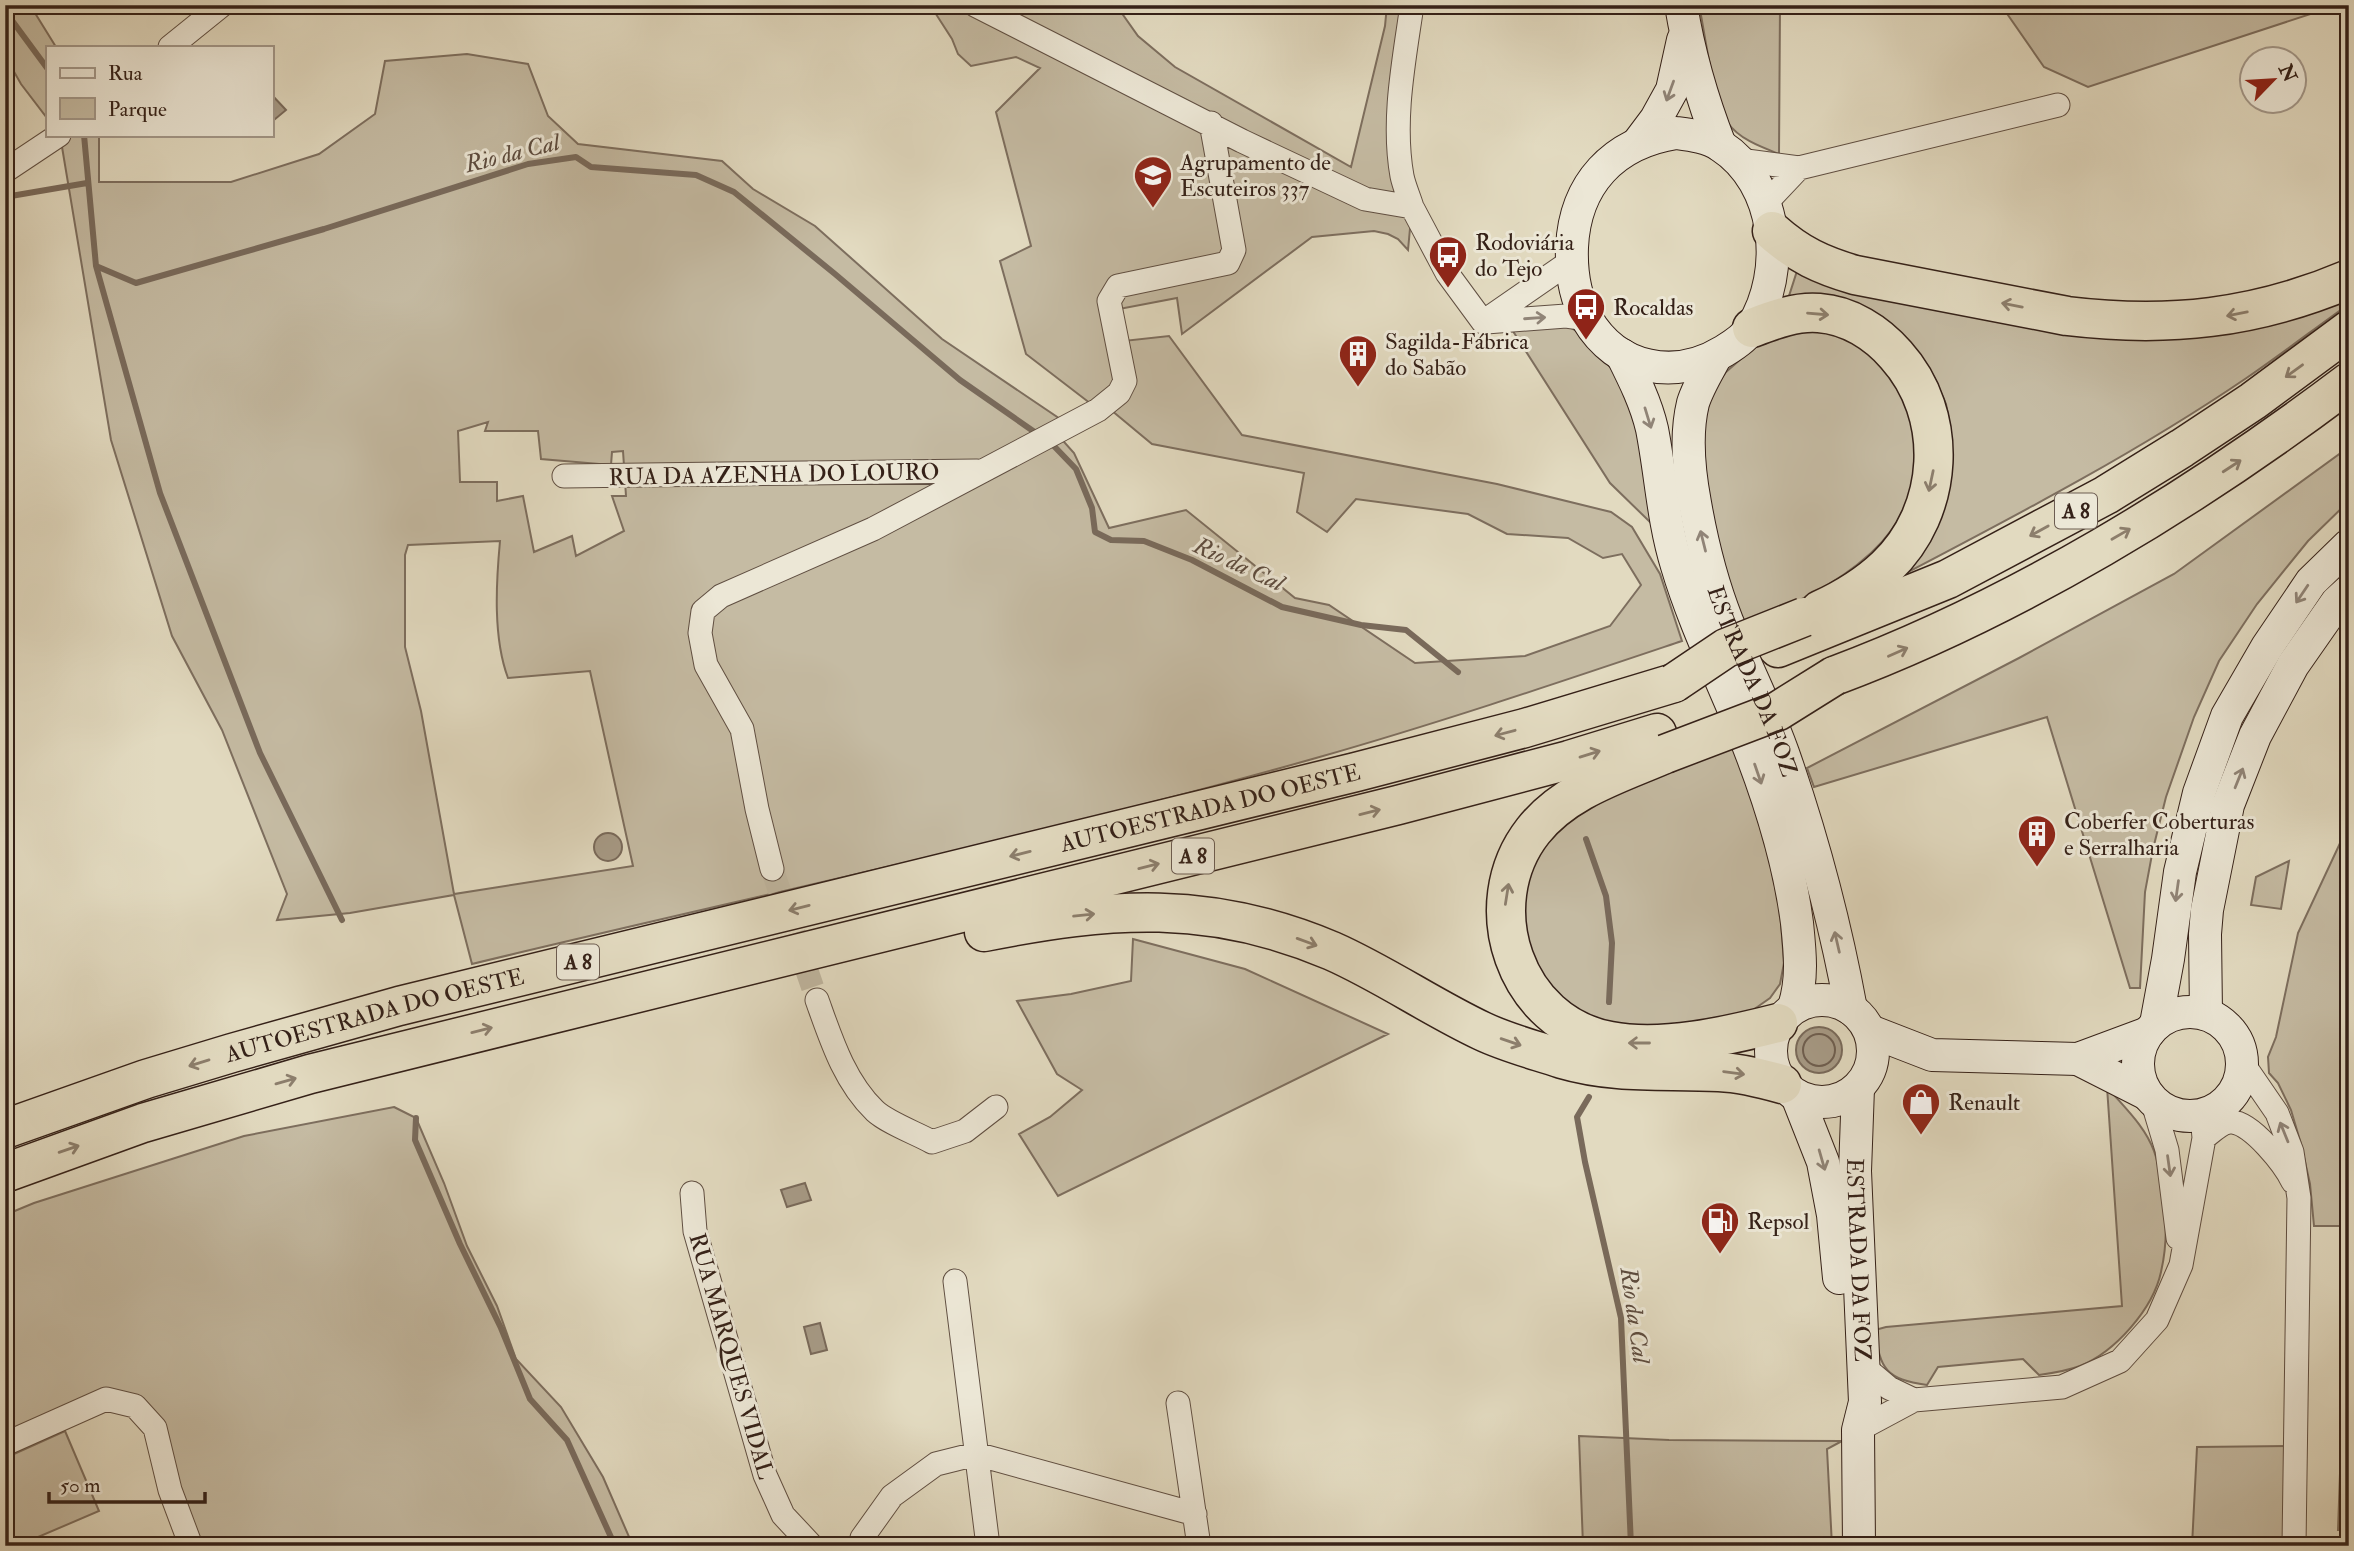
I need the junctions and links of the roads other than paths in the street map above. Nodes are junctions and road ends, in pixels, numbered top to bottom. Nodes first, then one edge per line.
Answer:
1 (222, 5) edge
2 (975, 5) edge
3 (1018, 5) edge
4 (1412, 5) edge
5 (1683, 18) edge
6 (1021, 29) junction
7 (171, 46) edge
8 (2058, 105) dead end
9 (1210, 123) junction
10 (58, 136) edge
11 (1638, 143) junction
12 (1729, 153) junction
13 (1799, 168) junction
14 (5, 171) edge
15 (1412, 207) junction
16 (1769, 217) junction
17 (1571, 261) junction
18 (2349, 279) edge
19 (1588, 319) junction
20 (1483, 322) junction
21 (1752, 328) junction
22 (2349, 330) edge
23 (1622, 355) junction
24 (1716, 356) junction
25 (2349, 382) edge
26 (984, 471) junction
27 (564, 476) dead end
28 (2349, 545) edge
29 (2349, 591) edge
30 (1674, 683) junction
31 (1661, 744) junction
32 (772, 870) tunnel mouth
33 (726, 970) junction
34 (817, 1000) tunnel mouth
35 (2206, 1014) junction
36 (1786, 1015) junction
37 (1860, 1020) junction
38 (2152, 1028) junction
39 (1932, 1055) junction
40 (2078, 1059) junction
41 (2242, 1062) junction
42 (1863, 1082) junction
43 (1790, 1090) junction
44 (2150, 1097) junction
45 (996, 1107) dead end
46 (2203, 1126) junction
47 (5, 1129) edge
48 (5, 1173) edge
49 (692, 1193) dead end
50 (2299, 1198) junction
51 (2181, 1265) junction
52 (955, 1281) dead end
53 (1863, 1366) junction
54 (1914, 1400) junction
55 (1178, 1403) dead end
56 (1858, 1430) junction
57 (5, 1444) edge
58 (976, 1454) junction
59 (1195, 1514) junction
60 (191, 1546) edge
61 (812, 1546) edge
62 (860, 1546) edge
63 (988, 1546) edge
64 (1199, 1546) edge
65 (1859, 1546) edge
66 (2294, 1546) edge

1 - 7 street
2 - 6 street
3 - 6 street
4 - 15 street
5 -> 11 main road
5 - 12 main road
6 - 9 street
8 - 13 street
9 - 15 street
9 - 26 street
10 - 14 street
11 - 12 main road
11 - 17 main road
12 - 13 street
12 - 16 main road
13 - 16 street
15 - 20 street
18 -> 16 highway
16 - 21 main road
17 - 19 main road
17 - 20 street
20 -> 19 street
19 - 23 main road
21 - 24 main road
21 -> 30 highway, bridge
22 -> 30 highway, AUTOESTRADA DO OESTE / A 8, bridge
23 - 24 main road
23 -> 36 main road, ESTRADA DA FOZ
37 -> 24 main road, ESTRADA DA FOZ
31 -> 25 highway, AUTOESTRADA DO OESTE / A 8, bridge
26 - 27 street, RUA DA AZENHA DO LOURO
26 - 32 street
28 -> 38 main road
35 -> 29 main road
30 -> 47 highway, AUTOESTRADA DO OESTE / A 8
33 -> 31 highway, AUTOESTRADA DO OESTE / A 8
36 -> 31 highway
33 -> 43 highway
48 -> 33 highway, AUTOESTRADA DO OESTE / A 8
34 - 45 street
35 - 38 main road
35 - 41 main road
36 - 37 main road
36 - 43 main road
37 - 39 main road
37 - 42 main road
38 - 40 main road
38 - 44 main road
39 - 40 main road
39 - 42 main road
40 - 44 main road
41 - 46 main road
50 -> 41 street
42 - 43 main road
42 - 53 main road, ESTRADA DA FOZ
43 -> 56 main road, ESTRADA DA FOZ
44 - 46 main road
44 -> 51 street
46 - 50 street
46 - 51 street
49 - 61 street, RUA MARQUES VIDAL
50 - 66 street
51 - 54 street
52 - 58 street
53 - 54 street
53 - 56 main road, ESTRADA DA FOZ
54 - 56 street
55 - 59 street
56 - 65 main road, ESTRADA DA FOZ
57 - 60 street
58 - 59 street
58 - 62 street
58 - 63 street
59 - 64 street

